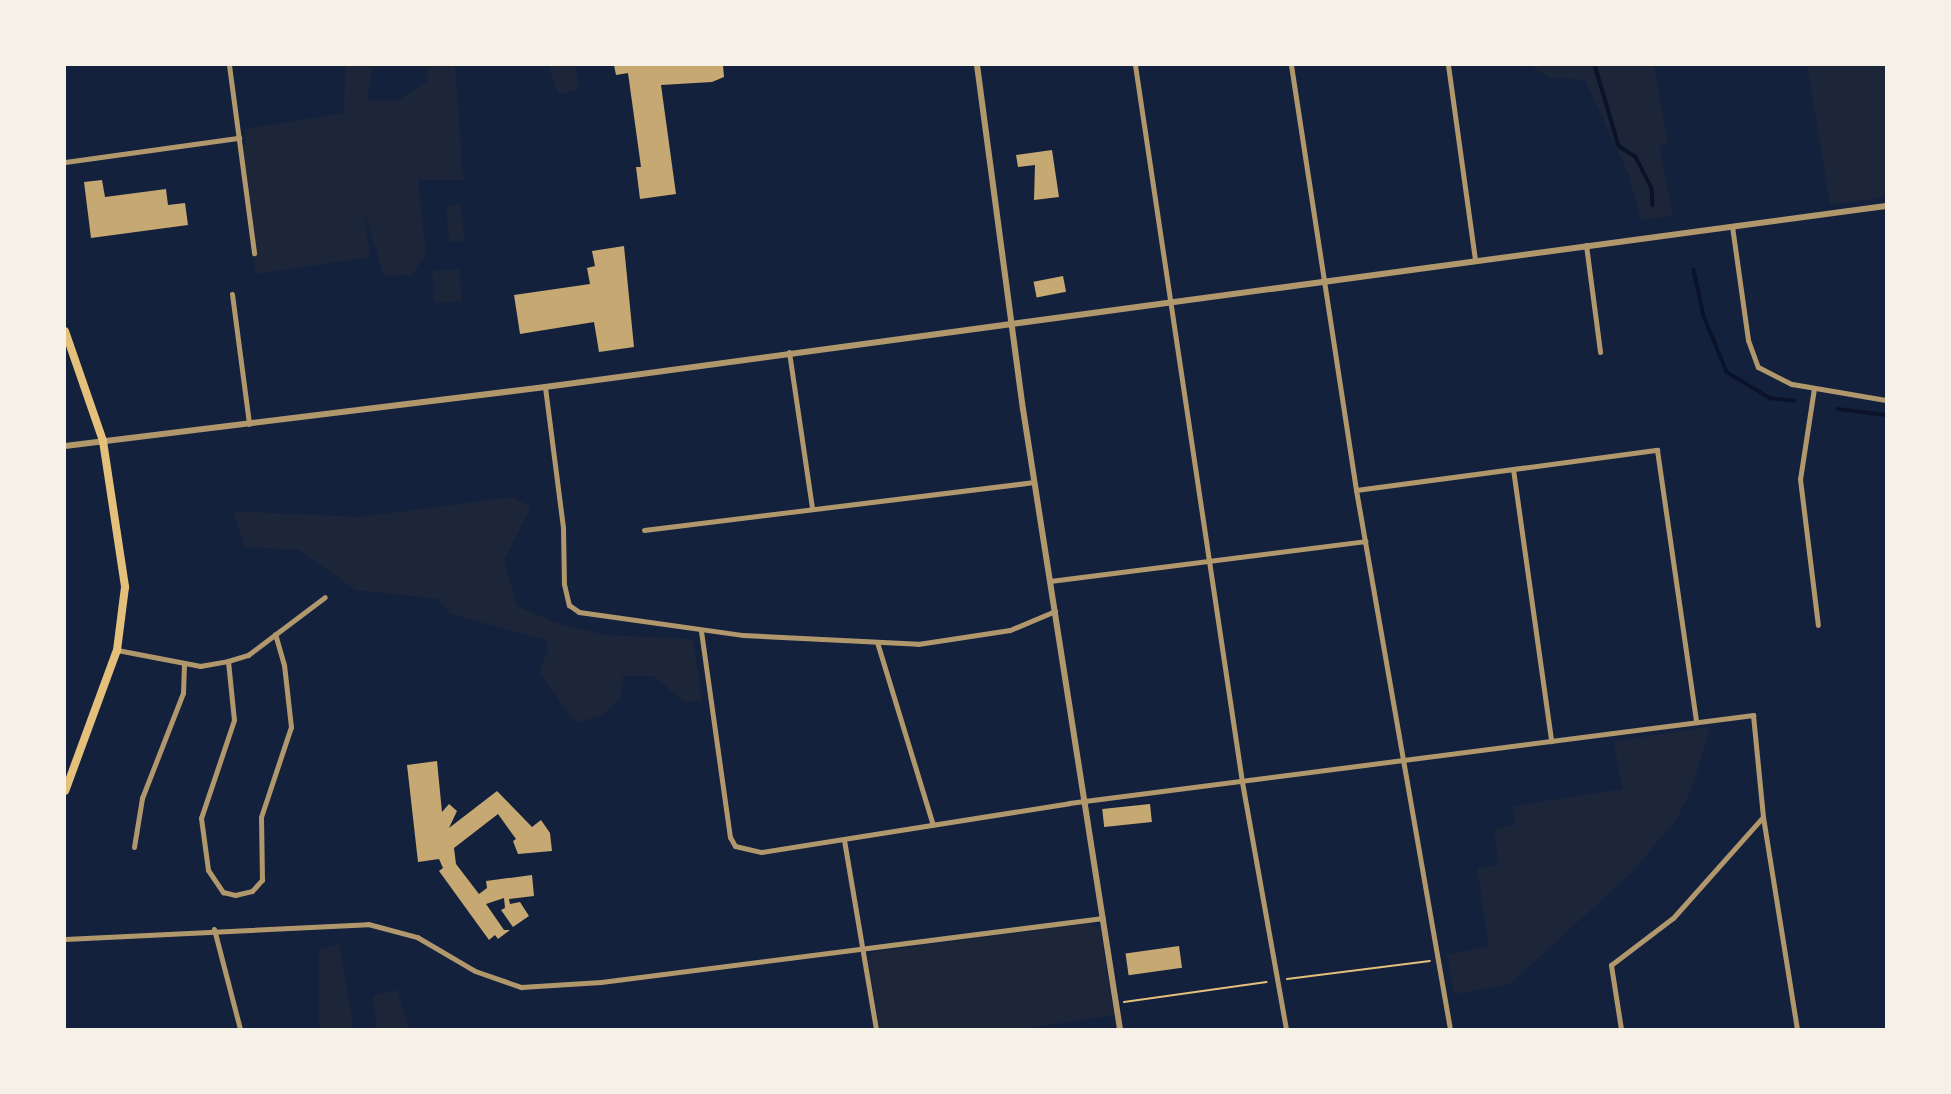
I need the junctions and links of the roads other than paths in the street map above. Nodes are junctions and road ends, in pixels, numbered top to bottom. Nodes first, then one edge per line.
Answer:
1 (229, 65) edge
2 (977, 65) edge
3 (1135, 65) edge
4 (1291, 65) edge
5 (1448, 65) edge
6 (239, 138) junction
7 (65, 162) edge
8 (1886, 206) edge
9 (1732, 226) junction
10 (1586, 245) junction
11 (254, 253) dead end
12 (1475, 260) junction
13 (1324, 281) junction
14 (232, 294) dead end
15 (1169, 302) junction
16 (1014, 323) junction
17 (65, 331) edge
18 (789, 352) junction
19 (1600, 352) dead end
20 (545, 387) junction
21 (1814, 388) junction
22 (1886, 400) edge
23 (249, 424) junction
24 (103, 441) junction
25 (65, 446) edge
26 (1513, 469) junction
27 (1034, 482) junction
28 (1356, 490) junction
29 (812, 507) junction
30 (644, 530) dead end
31 (1365, 541) junction
32 (1209, 560) junction
33 (1050, 581) junction
34 (325, 597) dead end
35 (1055, 611) junction
36 (1818, 625) dead end
37 (701, 631) junction
38 (275, 634) junction
39 (877, 642) junction
40 (117, 650) junction
41 (228, 661) junction
42 (184, 664) junction
43 (1696, 722) junction
44 (1551, 741) junction
45 (1401, 760) junction
46 (1242, 782) junction
47 (65, 791) edge
48 (1084, 801) junction
49 (1763, 817) junction
50 (933, 825) junction
51 (844, 840) junction
52 (134, 847) dead end
53 (1102, 918) junction
54 (214, 929) junction
55 (65, 939) edge
56 (862, 945) junction
57 (240, 1029) edge
58 (876, 1029) edge
59 (1120, 1029) edge
60 (1286, 1029) edge
61 (1450, 1029) edge
62 (1621, 1029) edge
63 (1797, 1029) edge

1 - 6 street
2 - 16 street
3 - 15 street
4 - 13 street
5 - 12 street
6 - 7 street
6 - 11 street
8 - 9 street
9 - 10 street
9 - 21 street
10 - 12 street
10 - 19 street
12 - 13 street
13 - 15 street
13 - 28 street
14 - 23 street
15 - 16 street
15 - 32 street
16 - 18 street
16 - 27 street
17 - 24 main road
18 - 20 street
18 - 29 street
20 - 23 street
20 - 37 street
21 - 22 street
21 - 36 street
23 - 24 street
24 - 25 street
24 - 40 main road
26 - 28 street
26 - 43 street
26 - 44 street
27 - 29 street
27 - 33 street
28 - 31 street
29 - 30 street
31 - 32 street
31 - 45 street
32 - 33 street
32 - 46 street
33 - 35 street
34 - 38 street
35 - 39 street
35 - 48 street
37 - 39 street
37 - 51 street
38 - 41 street
38 - 41 street
39 - 50 street
40 - 42 street
40 - 47 main road
41 - 42 street
42 - 52 street
43 - 44 street
43 - 49 street
44 - 45 street
45 - 46 street
45 - 61 street
46 - 48 street
46 - 60 street
48 - 50 street
48 - 53 street
49 - 62 street
49 - 63 street
50 - 51 street
51 - 56 street
53 - 56 street
53 - 59 street
54 - 55 street
54 - 56 street
54 - 57 street
56 - 58 street

